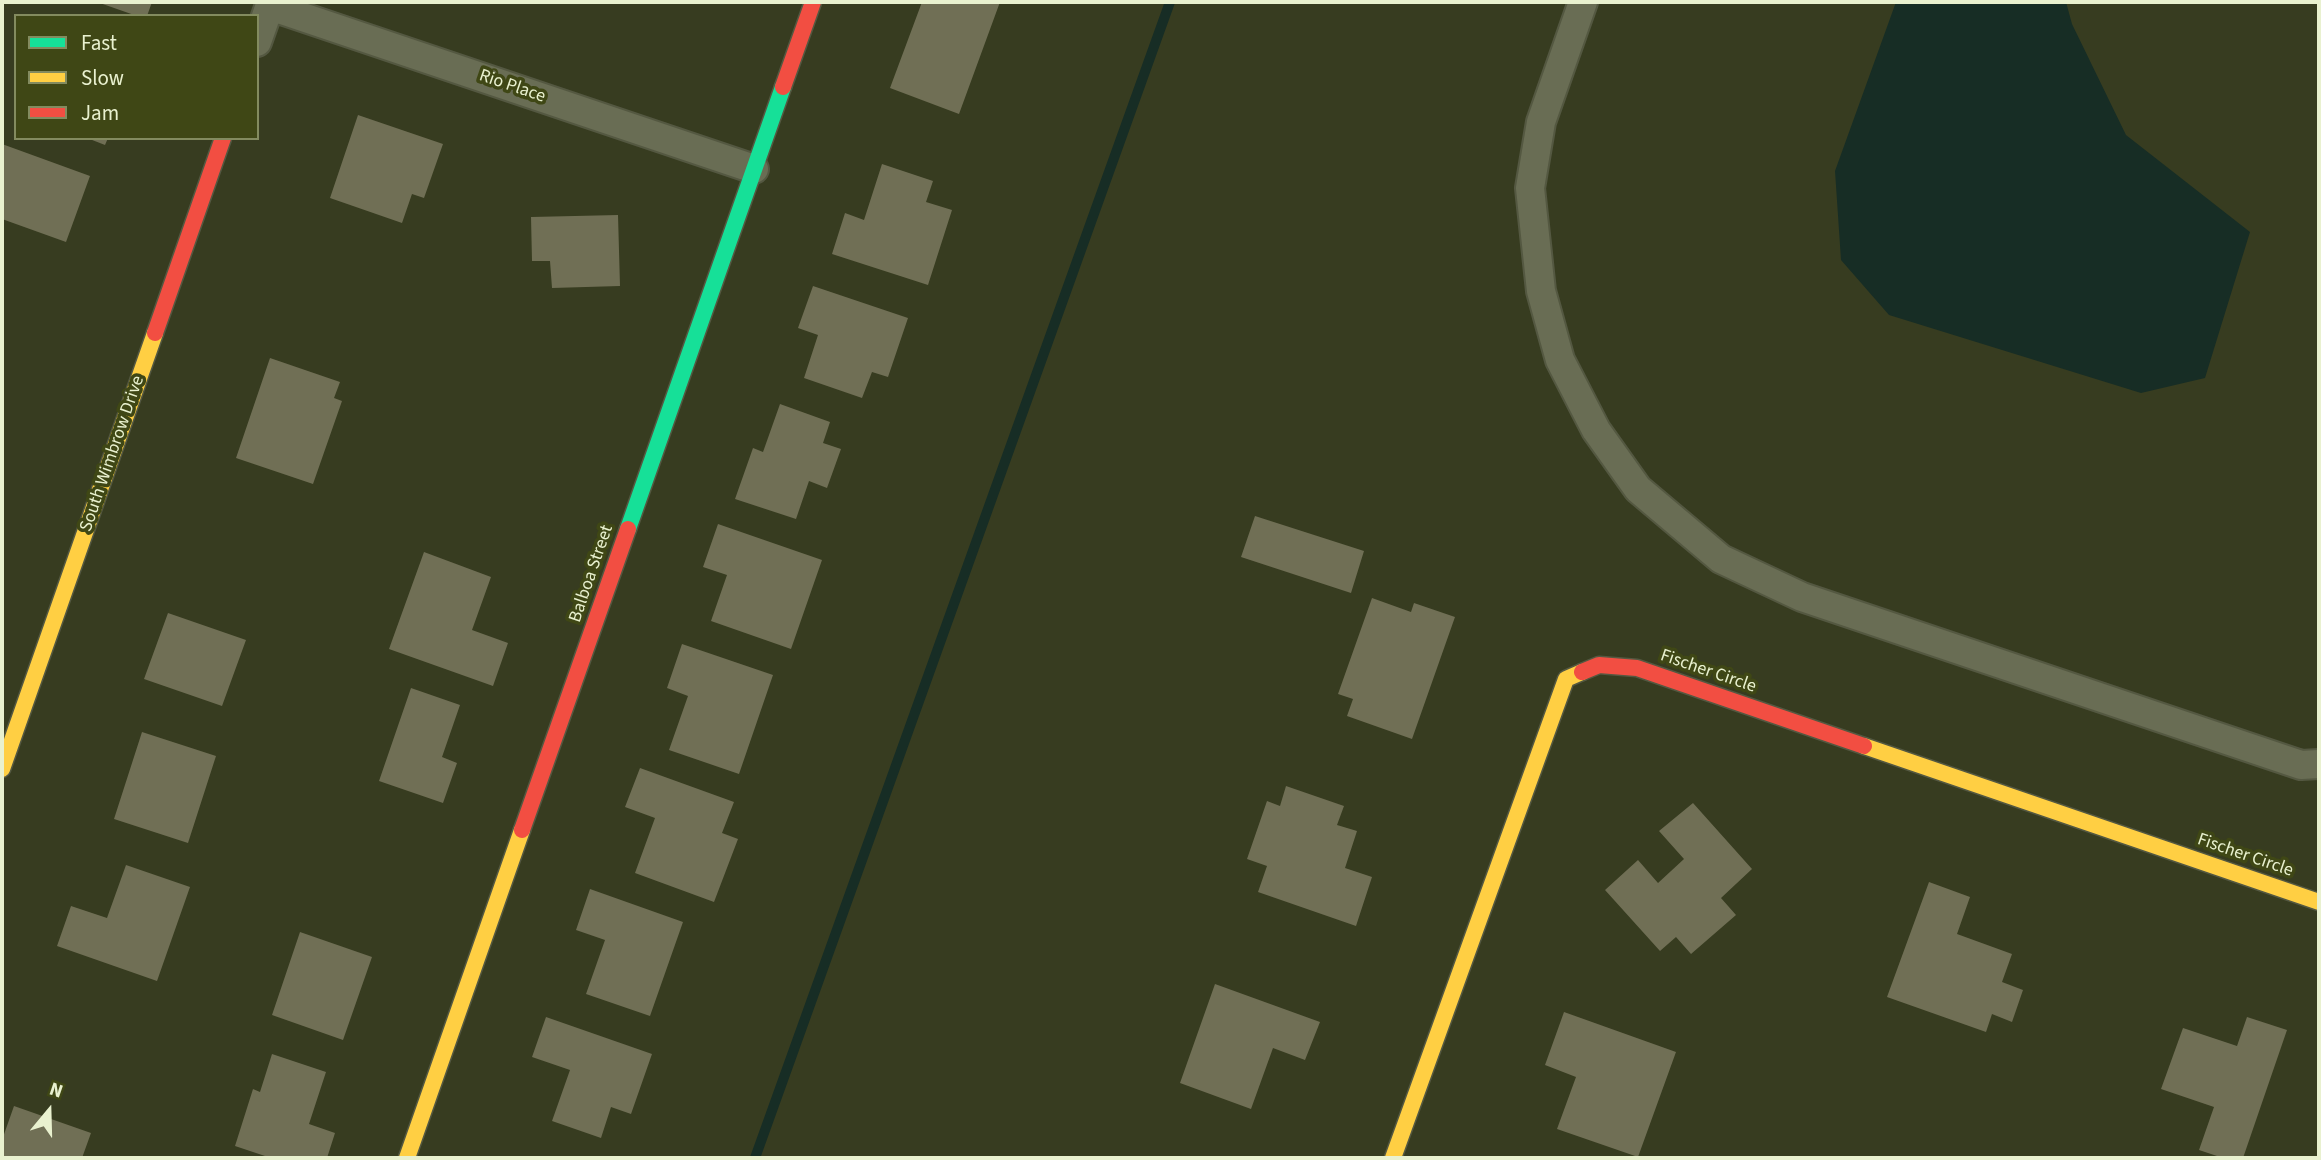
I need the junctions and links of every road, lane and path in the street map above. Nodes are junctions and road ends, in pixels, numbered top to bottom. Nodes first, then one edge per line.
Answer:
1 (813, 2) edge
2 (1583, 2) edge
3 (271, 4) edge
4 (259, 37) edge
5 (222, 140) edge
6 (754, 169) junction
7 (2319, 764) edge
8 (2, 769) edge
9 (2319, 902) edge
10 (407, 1158) edge
11 (1392, 1158) edge

1 - 6 street, Balboa Street
2 - 7 street
3 - 4 street
3 - 6 street, Rio Place
5 - 8 street, South Wimbrow Drive
6 - 10 street, Balboa Street
9 - 11 street, Fischer Circle

